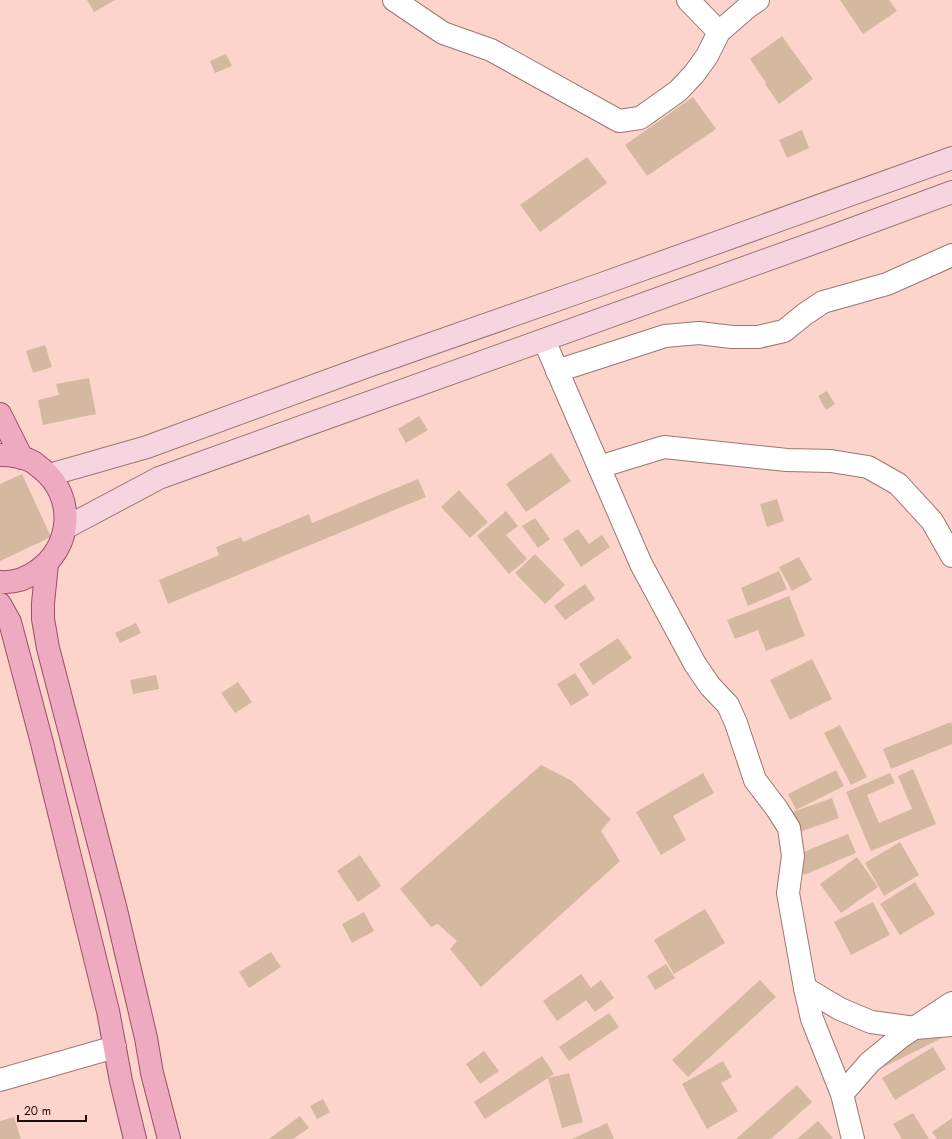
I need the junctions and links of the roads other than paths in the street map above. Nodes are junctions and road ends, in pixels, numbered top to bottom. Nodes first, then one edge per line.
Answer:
1 (394, 0) edge
2 (688, 0) edge
3 (758, 0) edge
4 (719, 32) junction
5 (952, 158) edge
6 (952, 192) edge
7 (952, 256) edge
8 (544, 340) junction
9 (557, 371) junction
10 (0, 414) edge
11 (0, 455) edge
12 (22, 458) junction
13 (599, 467) junction
14 (49, 475) junction
15 (65, 528) junction
16 (952, 556) edge
17 (47, 564) junction
18 (0, 582) edge
19 (0, 604) edge
20 (805, 988) junction
21 (952, 1003) edge
22 (952, 1025) edge
23 (915, 1028) junction
24 (115, 1047) junction
25 (0, 1080) edge
26 (842, 1094) junction
27 (135, 1139) edge
28 (168, 1139) edge
29 (852, 1139) edge

1 - 4 street
2 - 4 street
3 - 4 street
5 - 14 main road
6 - 8 main road
7 - 9 street
8 - 9 street
8 - 15 main road
9 - 13 street
10 - 12 main road
11 - 12 main road
12 - 14 main road
13 - 16 street
13 - 20 street
14 - 15 main road
15 - 17 main road
17 - 18 main road
17 - 28 main road
19 - 24 main road
20 - 23 street
20 - 26 street
21 - 23 street
22 - 23 street
23 - 26 street
24 - 25 street
24 - 27 main road
26 - 29 street

